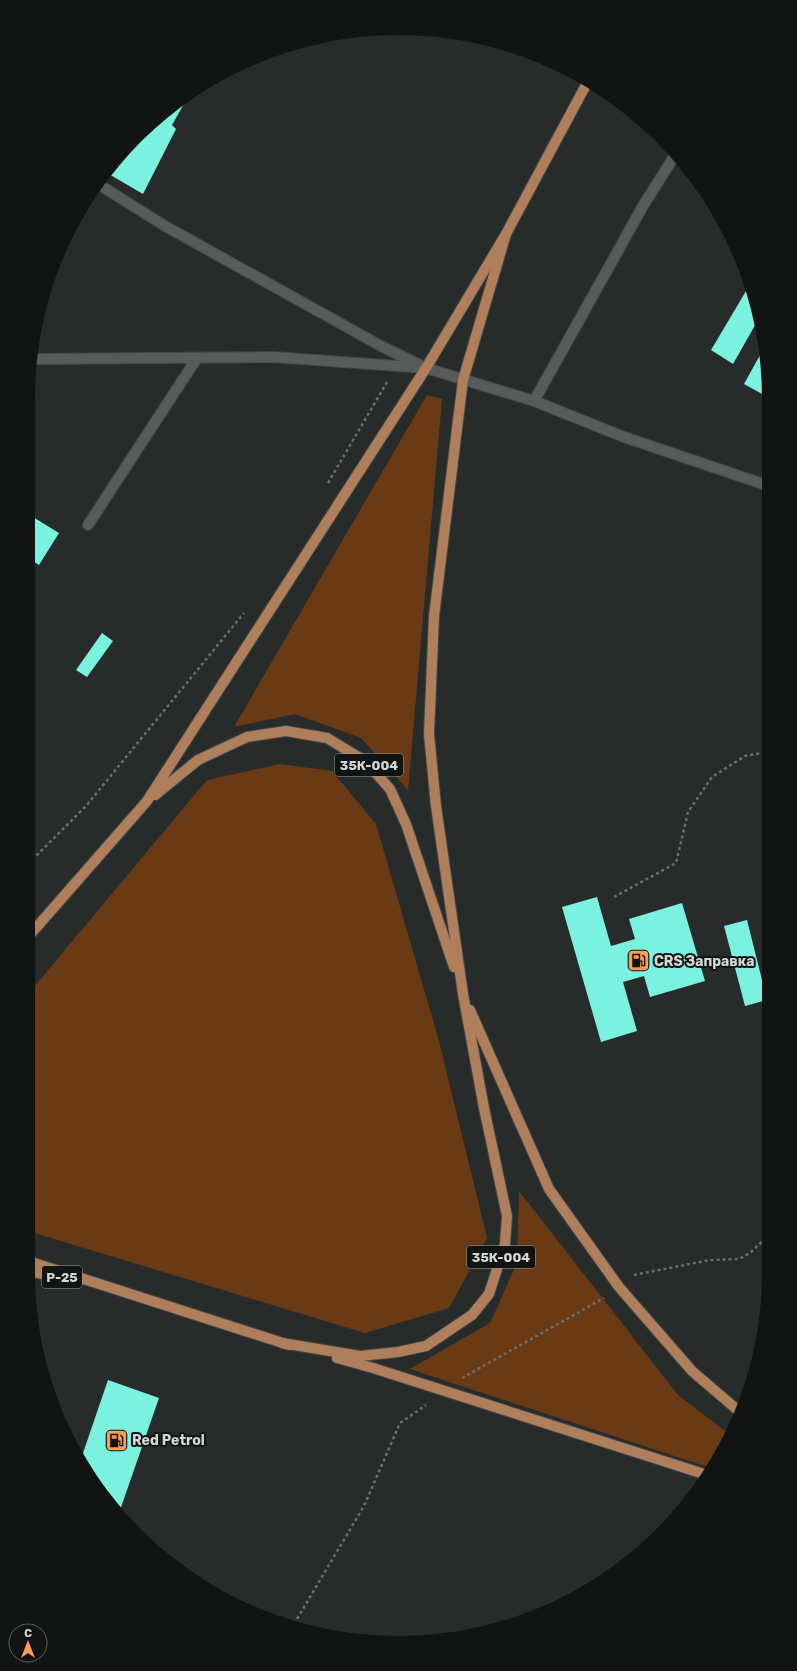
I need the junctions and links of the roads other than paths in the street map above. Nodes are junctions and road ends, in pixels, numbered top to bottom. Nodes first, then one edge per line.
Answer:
1 (585, 87) edge
2 (672, 159) edge
3 (103, 187) edge
4 (506, 234) junction
5 (197, 358) junction
6 (37, 359) edge
7 (426, 368) junction
8 (463, 380) junction
9 (534, 401) junction
10 (762, 484) edge
11 (88, 525) dead end
12 (147, 800) junction
13 (35, 929) edge
14 (463, 994) junction
15 (35, 1263) edge
16 (35, 1272) edge
17 (96, 1284) junction
18 (282, 1343) junction
19 (735, 1408) edge
20 (701, 1473) edge

1 - 4 main road
2 - 9 lane
3 - 7 lane
4 - 7 main road
4 - 8 main road
5 - 6 lane
5 - 7 lane
5 - 11 lane
7 - 8 lane
7 - 12 main road
8 - 9 lane
8 - 14 main road
9 - 10 lane
12 - 13 main road, 35К-004
12 - 14 main road, 35К-004
14 - 18 main road, 35К-004
14 - 19 main road, 35К-004
15 - 17 main road, 35К-004
16 - 17 main road, Р-25
17 - 18 main road, 35К-004
18 - 20 main road, 35К-004

